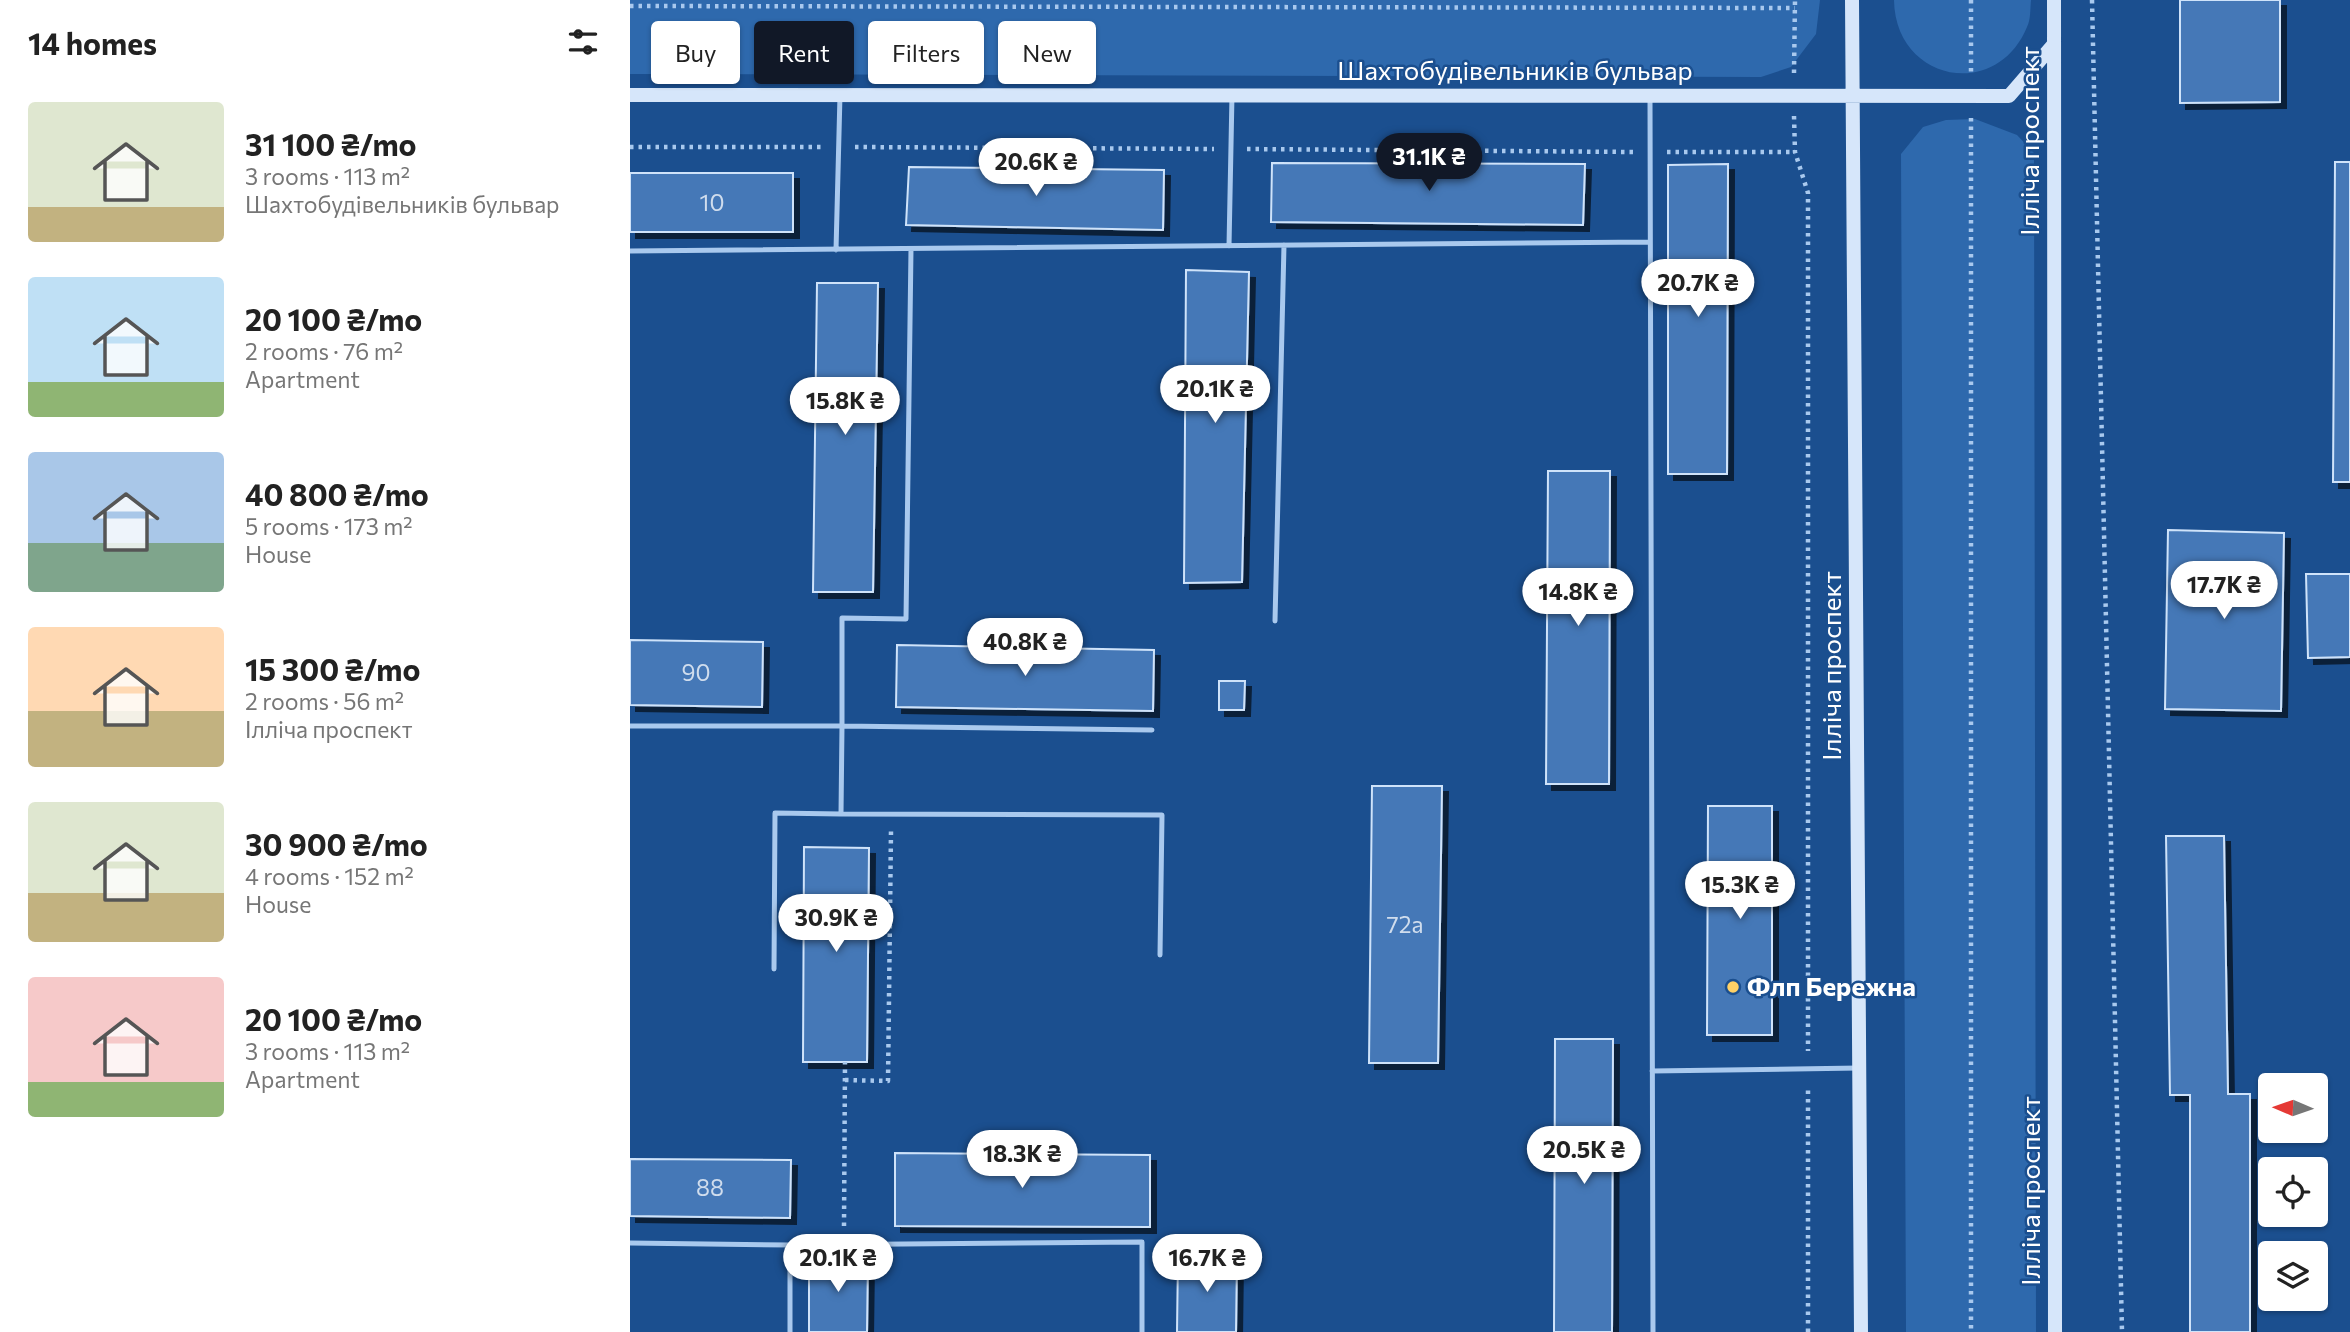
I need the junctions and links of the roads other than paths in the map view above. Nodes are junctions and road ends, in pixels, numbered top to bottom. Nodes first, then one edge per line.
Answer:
1 (1852, 0) edge
2 (2054, 0) edge
3 (2054, 44) junction
4 (630, 95) edge
5 (840, 95) junction
6 (1232, 95) junction
7 (1650, 95) junction
8 (1853, 96) junction
9 (1650, 242) junction
10 (1284, 245) junction
11 (1229, 246) junction
12 (911, 249) junction
13 (836, 250) junction
14 (630, 251) edge
15 (1275, 621) dead end
16 (630, 726) edge
17 (842, 726) junction
18 (1152, 730) dead end
19 (841, 814) junction
20 (1160, 956) dead end
21 (774, 969) dead end
22 (1859, 1068) junction
23 (1652, 1071) junction
24 (630, 1243) edge
25 (790, 1245) junction
26 (790, 1332) edge
27 (1142, 1332) edge
28 (1653, 1332) edge
29 (1861, 1332) edge
30 (2055, 1332) edge

1 - 8 main road, Ілліча проспект
2 - 3 main road, Ілліча проспект
3 - 8 main road, Шахтобудівельників бульвар
3 - 30 main road, Ілліча проспект
4 - 5 main road, Шахтобудівельників бульвар
5 - 6 main road, Шахтобудівельників бульвар
5 - 13 lane
6 - 7 main road, Шахтобудівельників бульвар
6 - 11 lane
7 - 8 main road, Шахтобудівельників бульвар
7 - 9 lane
8 - 22 main road, Ілліча проспект
9 - 10 lane
9 - 23 lane
10 - 11 lane
10 - 15 lane
11 - 12 lane
12 - 13 lane
12 - 17 lane
13 - 14 lane
16 - 17 lane
17 - 18 lane
17 - 19 lane
19 - 20 lane
19 - 21 lane
22 - 23 lane
22 - 29 main road, Ілліча проспект
23 - 28 lane
24 - 25 lane
25 - 26 lane
25 - 27 lane

